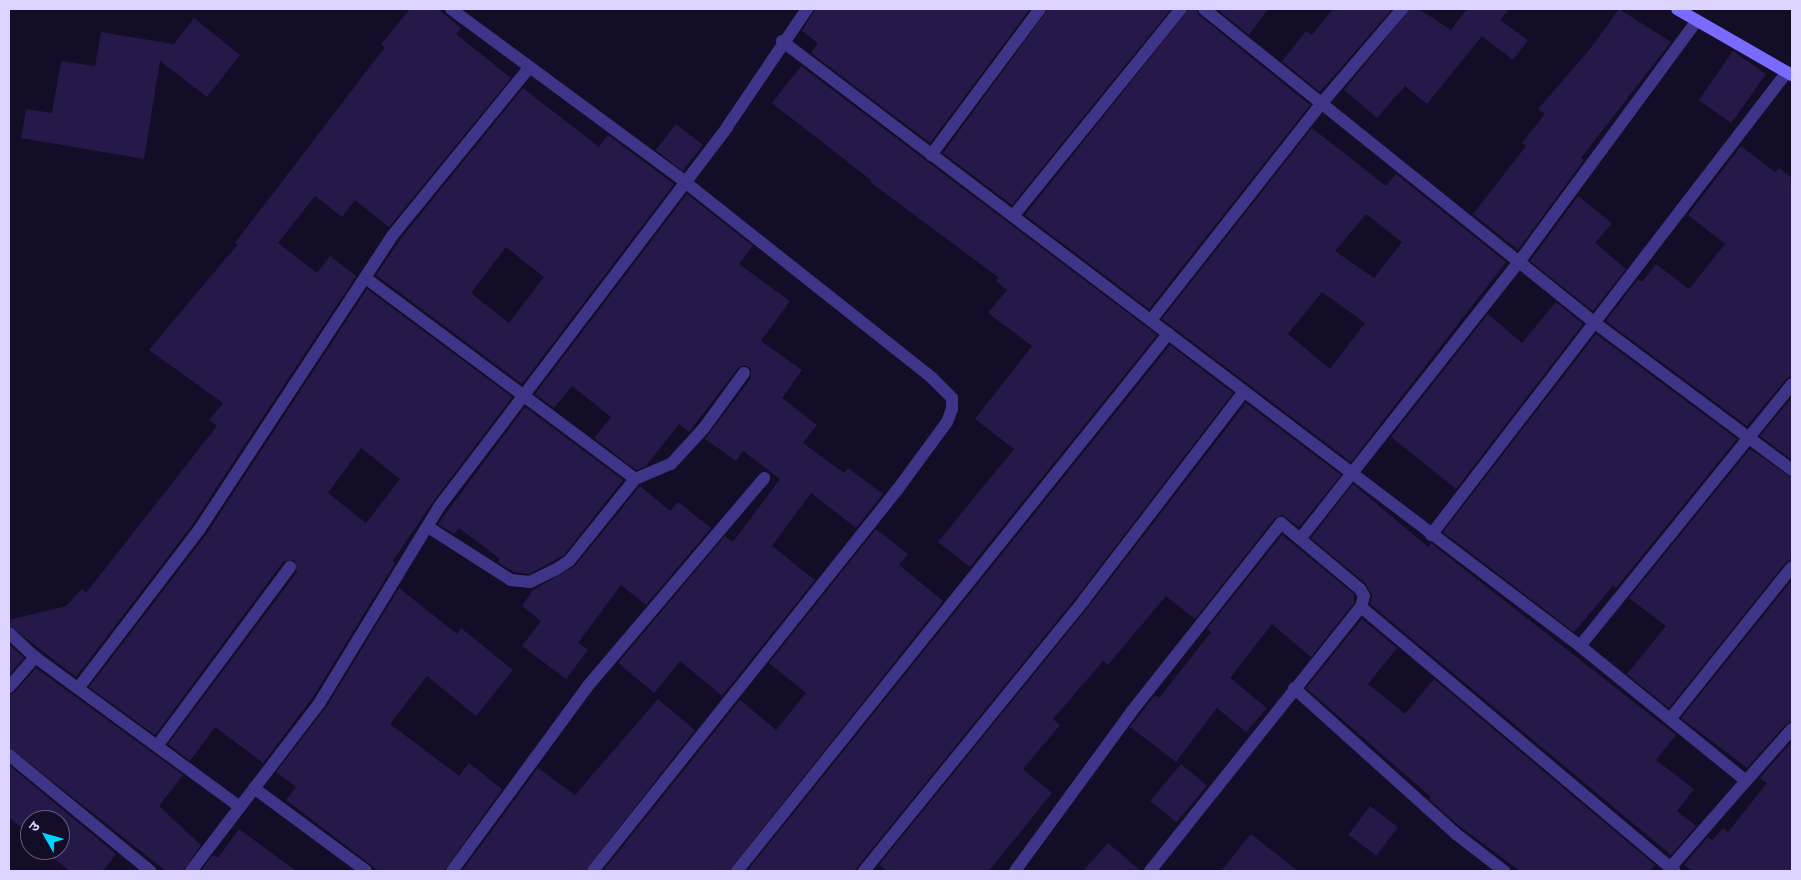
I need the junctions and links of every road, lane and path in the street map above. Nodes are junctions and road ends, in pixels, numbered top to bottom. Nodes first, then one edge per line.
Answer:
1 (452, 9) edge
2 (807, 9) edge
3 (1040, 9) edge
4 (1180, 9) edge
5 (1204, 9) edge
6 (1402, 9) edge
7 (1677, 9) edge
8 (1697, 21) junction
9 (782, 41) junction
10 (530, 67) junction
11 (1790, 73) edge
12 (1320, 104) junction
13 (931, 155) junction
14 (686, 183) junction
15 (1014, 215) junction
16 (1519, 262) junction
17 (367, 279) junction
18 (1151, 320) junction
19 (1595, 323) junction
20 (1168, 334) junction
21 (744, 373) dead end
22 (1792, 384) edge
23 (1243, 393) junction
24 (523, 396) junction
25 (1750, 439) junction
26 (1792, 470) edge
27 (1354, 473) junction
28 (764, 478) dead end
29 (635, 479) junction
30 (428, 527) junction
31 (1431, 535) junction
32 (1300, 539) junction
33 (290, 567) dead end
34 (1792, 567) edge
35 (1361, 608) junction
36 (9, 633) edge
37 (1580, 646) junction
38 (35, 656) junction
39 (9, 687) edge
40 (79, 687) junction
41 (1294, 688) junction
42 (1671, 718) junction
43 (1792, 729) edge
44 (157, 746) junction
45 (9, 756) edge
46 (1746, 781) junction
47 (254, 788) junction
48 (240, 807) junction
49 (1673, 870) edge
50 (150, 871) edge
51 (191, 871) edge
52 (366, 871) edge
53 (452, 871) edge
54 (593, 871) edge
55 (737, 871) edge
56 (864, 871) edge
57 (1015, 871) edge
58 (1150, 871) edge
59 (1504, 871) edge

1 - 10 street
2 - 9 street
3 - 13 street
4 - 15 street
5 - 12 street
6 - 12 street
7 - 8 street
8 - 11 street
8 - 16 street
9 - 13 street
9 - 14 street
10 - 14 street
10 - 17 street
11 - 19 street
12 - 16 street
12 - 18 street
13 - 15 street
14 - 24 street
14 - 54 street
15 - 18 street
16 - 19 street
16 - 27 street
17 - 24 street
17 - 40 street
18 - 20 street
19 - 25 street
19 - 31 street
20 - 23 street
20 - 55 street
21 - 29 street
22 - 25 street
23 - 27 street
23 - 56 street
24 - 29 street
24 - 30 street
25 - 26 street
25 - 37 street
27 - 31 street
27 - 32 street
28 - 53 street
29 - 30 street
30 - 47 street
31 - 37 street
32 - 35 street
32 - 57 street
33 - 44 street
34 - 42 street
35 - 41 street
35 - 49 street
36 - 38 street
37 - 42 street
38 - 39 street
38 - 40 street
40 - 44 street
41 - 58 street
41 - 59 street
42 - 46 street
43 - 46 street
44 - 48 street
45 - 50 street
46 - 49 street
47 - 48 street
47 - 52 street
48 - 51 street

